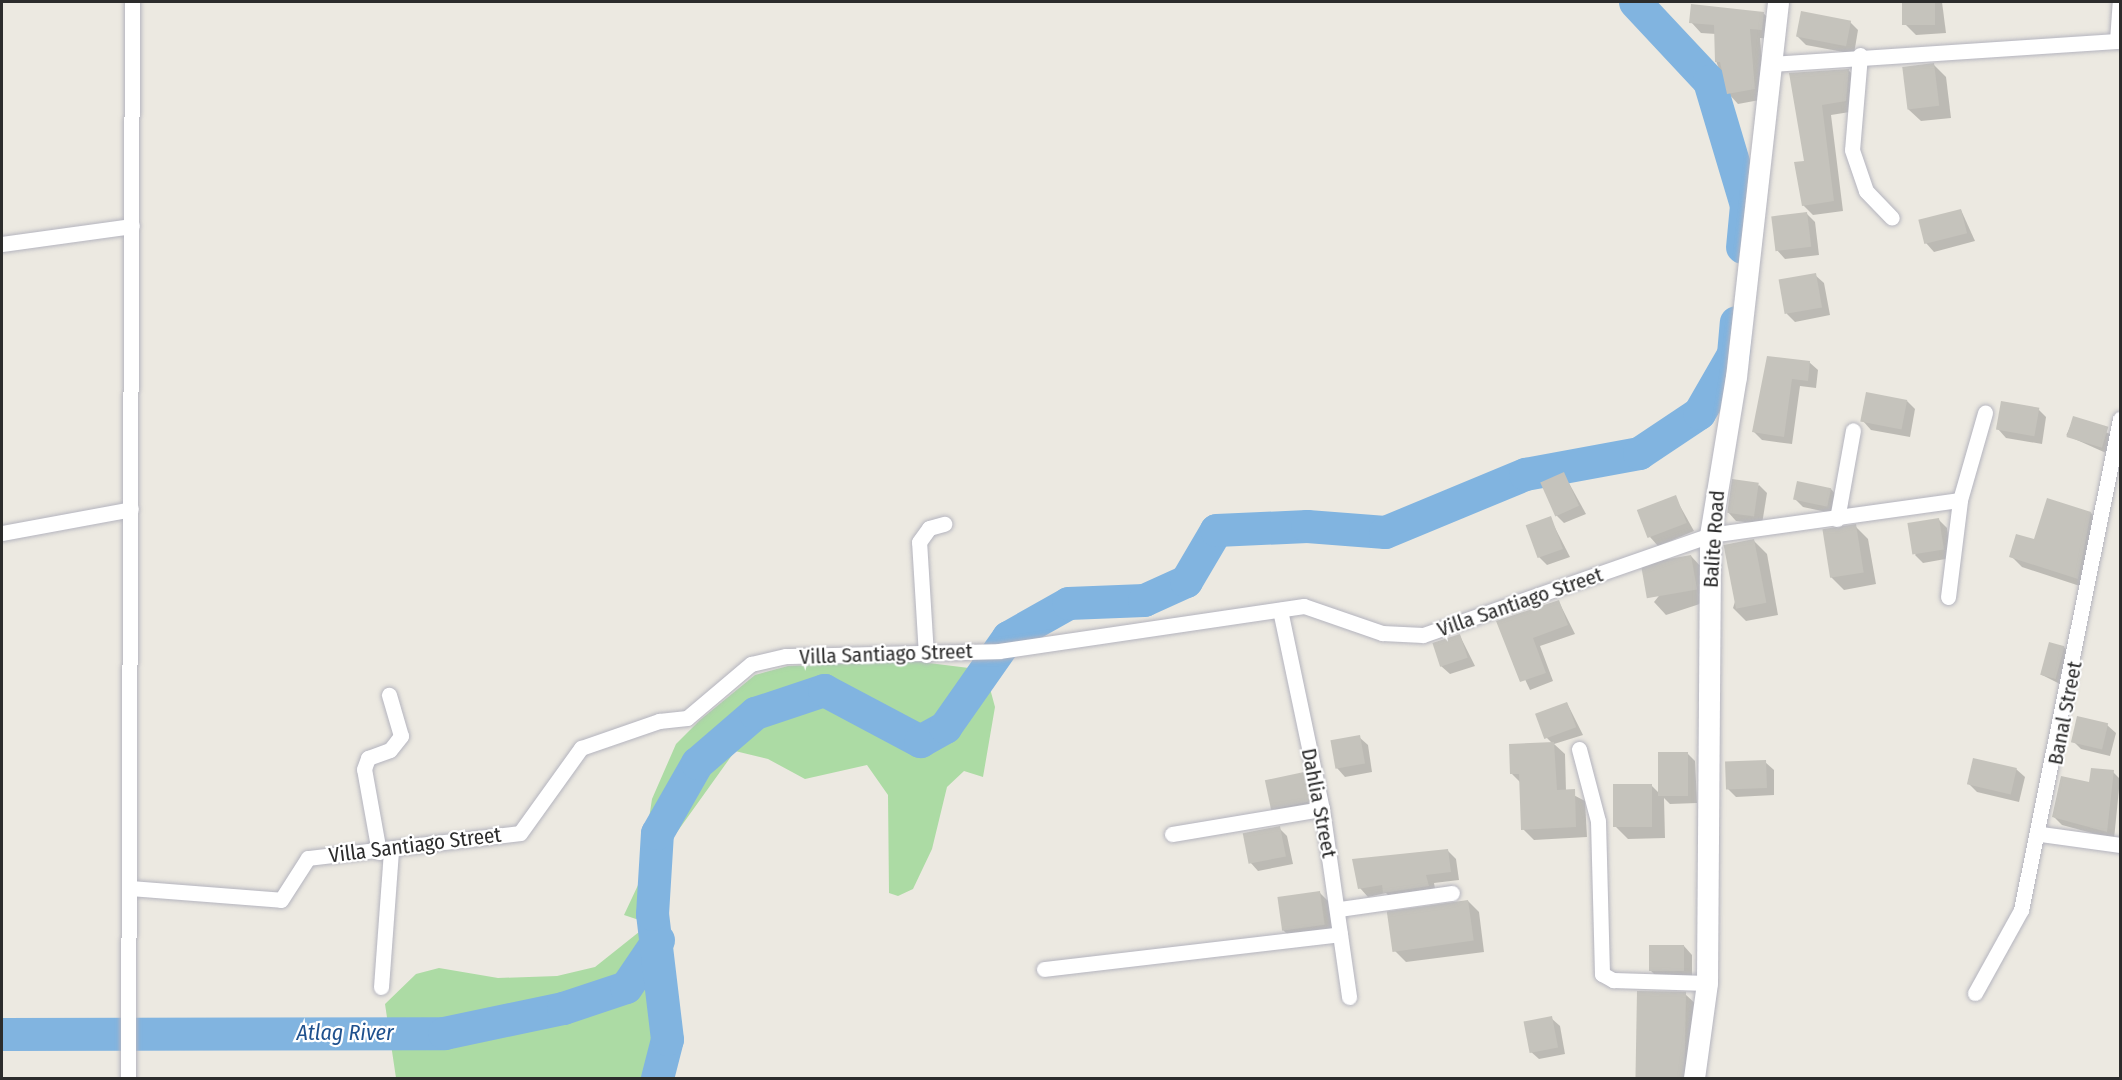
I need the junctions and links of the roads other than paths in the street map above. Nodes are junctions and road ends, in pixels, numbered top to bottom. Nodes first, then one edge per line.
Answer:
1 (132, 2) edge
2 (1778, 2) edge
3 (2120, 2) edge
4 (2119, 41) edge
5 (1860, 55) junction
6 (1771, 64) junction
7 (1892, 218) dead end
8 (132, 226) junction
9 (2, 244) edge
10 (1985, 413) dead end
11 (2121, 419) edge
12 (1853, 430) dead end
13 (1959, 500) junction
14 (131, 509) junction
15 (1837, 519) junction
16 (944, 524) dead end
17 (2, 533) edge
18 (1710, 535) junction
19 (1948, 597) dead end
20 (1280, 610) junction
21 (926, 655) junction
22 (388, 695) dead end
23 (1579, 749) dead end
24 (1322, 809) junction
25 (1172, 834) dead end
26 (2041, 834) junction
27 (2121, 845) edge
28 (385, 852) junction
29 (130, 888) junction
30 (1452, 893) dead end
31 (1339, 909) junction
32 (1340, 933) junction
33 (1044, 969) dead end
34 (1707, 983) junction
35 (381, 987) dead end
36 (1975, 993) dead end
37 (1349, 997) dead end
38 (128, 1078) edge
39 (1694, 1078) edge

1 - 8 street
2 - 6 street, Balite Road
3 - 4 street
4 - 5 street
5 - 6 street
5 - 7 street
6 - 18 street, Balite Road
8 - 9 street
8 - 14 street
10 - 13 street
11 - 26 street, Banal Street
12 - 15 street
13 - 15 street, Villa Santiago Street
13 - 19 street
14 - 17 street
14 - 29 street
15 - 18 street, Villa Santiago Street
16 - 21 street
18 - 20 street, Villa Santiago Street
18 - 34 street, Balite Road
20 - 21 street, Villa Santiago Street
20 - 24 street, Dahlia Street
21 - 28 street, Villa Santiago Street
22 - 28 street
23 - 34 street
24 - 25 street
24 - 31 street, Dahlia Street
26 - 27 street
26 - 36 street, Banal Street
28 - 29 street, Villa Santiago Street
28 - 35 street
29 - 38 street
30 - 31 street
31 - 32 street, Dahlia Street
32 - 33 street
32 - 37 street, Dahlia Street
34 - 39 street, Balite Road

